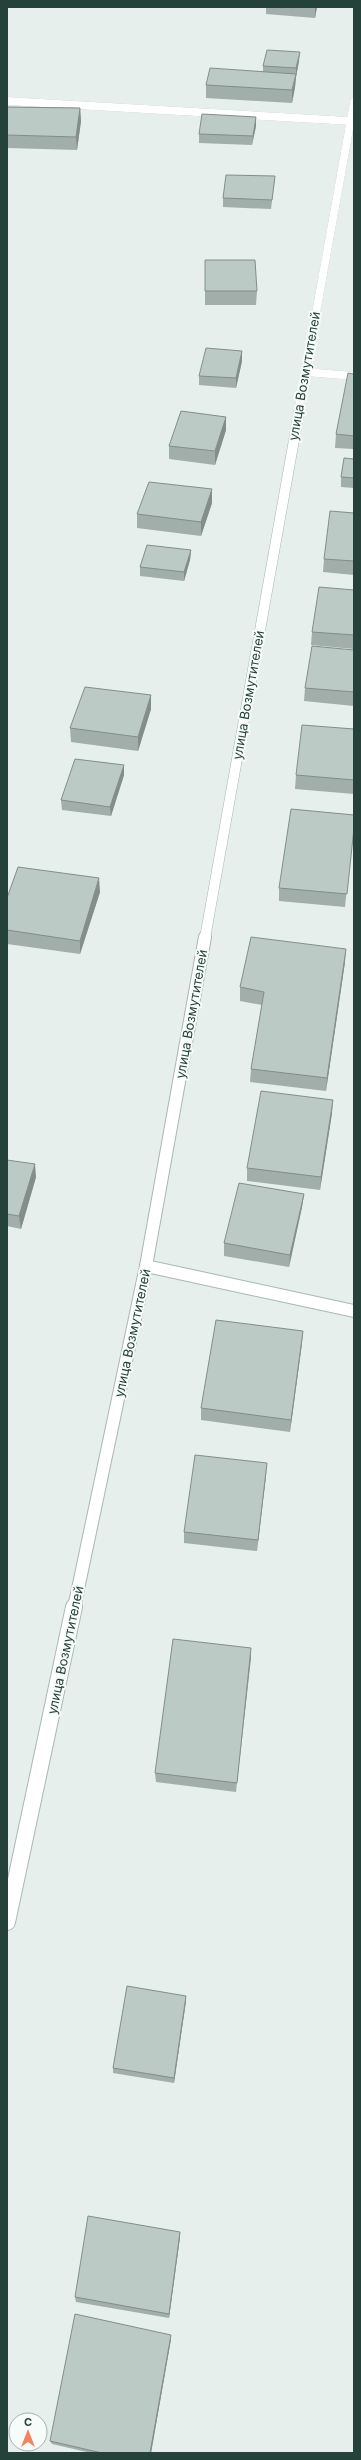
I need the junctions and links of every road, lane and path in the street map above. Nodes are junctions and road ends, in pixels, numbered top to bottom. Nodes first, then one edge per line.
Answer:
1 (7, 101) edge
2 (354, 102) edge
3 (350, 121) junction
4 (305, 372) junction
5 (354, 376) edge
6 (146, 1266) junction
7 (354, 1311) edge
8 (7, 1922) edge

1 - 3 street
2 - 3 street, улица Возмутителей
3 - 4 street, улица Возмутителей
4 - 5 street
4 - 6 street, улица Возмутителей
6 - 7 street
6 - 8 street, улица Возмутителей

